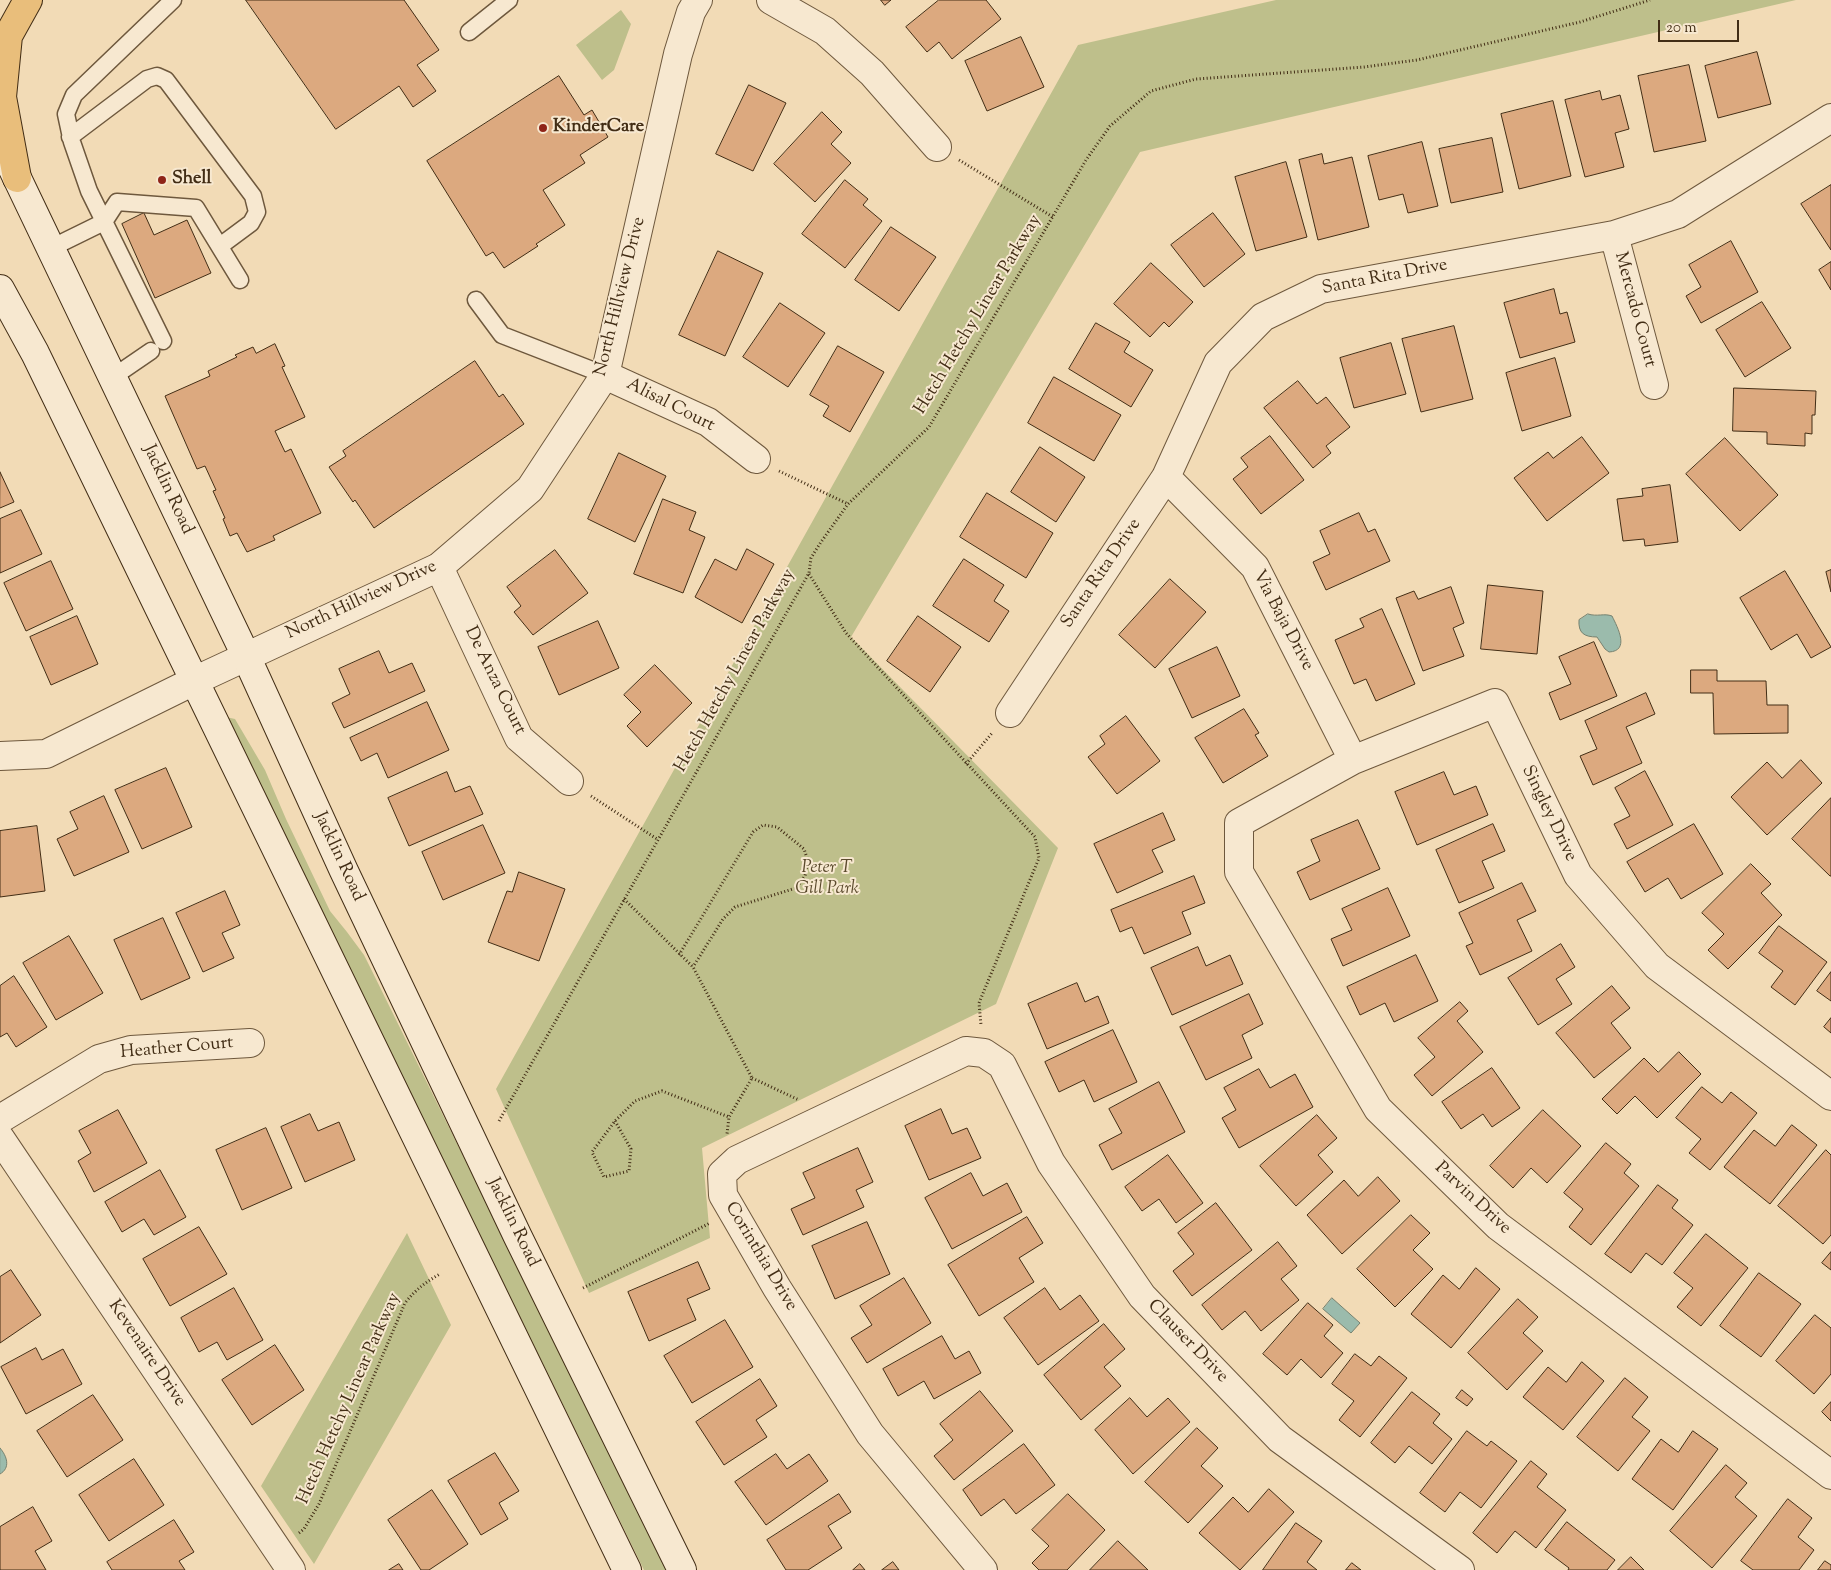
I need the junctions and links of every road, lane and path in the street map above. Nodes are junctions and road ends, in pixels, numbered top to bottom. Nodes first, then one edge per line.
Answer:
1 (28, 0) edge
2 (173, 0) edge
3 (509, 0) edge
4 (698, 0) edge
5 (771, 0) edge
6 (1650, 0) edge
7 (469, 32) dead end
8 (1831, 118) edge
9 (70, 137) junction
10 (0, 142) edge
11 (937, 147) joint
12 (17, 178) junction
13 (1053, 217) junction
14 (104, 222) junction
15 (1614, 235) junction
16 (220, 246) junction
17 (51, 248) junction
18 (240, 280) dead end
19 (0, 289) edge
20 (476, 300) dead end
21 (606, 375) junction
22 (113, 377) junction
23 (1654, 385) dead end
24 (756, 459) joint
25 (1166, 477) junction
26 (848, 504) junction
27 (439, 567) junction
28 (808, 573) junction
29 (246, 656) junction
30 (194, 681) junction
31 (1010, 713) joint
32 (0, 756) edge
33 (1353, 760) junction
34 (966, 764) junction
35 (569, 781) joint
36 (1239, 823) joint
37 (657, 840) junction
38 (624, 899) junction
39 (679, 955) junction
40 (693, 967) junction
41 (250, 1043) dead end
42 (984, 1053) junction
43 (752, 1078) junction
44 (1831, 1096) edge
45 (830, 1116) junction
46 (729, 1117) junction
47 (0, 1119) edge
48 (499, 1121) dead end
49 (615, 1121) junction
50 (0, 1138) edge
51 (722, 1174) junction
52 (733, 1212) junction
53 (440, 1274) dead end
54 (583, 1288) dead end
55 (1831, 1474) edge
56 (296, 1535) dead end
57 (291, 1570) edge
58 (627, 1570) edge
59 (682, 1570) edge
60 (983, 1570) edge
61 (1460, 1570) edge

1 - 12 highway
2 - 9 lane
3 - 7 lane
4 - 21 street, North Hillview Drive
5 - 11 street
6 - 13 path, Hetch Hetchy Linear Parkway
8 - 15 street, Santa Rita Drive
9 - 14 lane
9 - 16 lane
10 - 12 street, Jacklin Road
11 - 13 path
12 - 17 street, Jacklin Road
13 - 26 path, Hetch Hetchy Linear Parkway
14 - 16 lane
14 - 17 lane
14 - 22 lane
15 - 23 street, Mercado Court
15 - 25 street, Santa Rita Drive
16 - 18 lane
17 - 22 street, Jacklin Road
19 - 30 street
20 - 21 lane
21 - 24 street, Alisal Court
21 - 27 street, North Hillview Drive
22 - 29 street, Jacklin Road
24 - 26 path
25 - 31 street, Santa Rita Drive
25 - 33 street, Via Baja Drive
26 - 28 path, Hetch Hetchy Linear Parkway
27 - 29 street, North Hillview Drive
27 - 35 street, De Anza Court
28 - 34 path
28 - 37 path, Hetch Hetchy Linear Parkway
29 - 30 street, North Hillview Drive
29 - 59 street, Jacklin Road
30 - 32 street, North Hillview Drive
30 - 58 street
31 - 34 path
33 - 36 street, Singley Drive
33 - 44 street, Singley Drive
34 - 42 path
35 - 37 path
36 - 55 street, Parvin Drive
37 - 38 path, Hetch Hetchy Linear Parkway
38 - 39 path
38 - 48 path, Hetch Hetchy Linear Parkway
39 - 40 path
39 - 40 path
40 - 43 path
41 - 47 street, Heather Court
42 - 45 street
42 - 61 street, Clauser Drive
43 - 45 path
43 - 46 path
45 - 51 street
46 - 49 path
46 - 51 path
49 - 49 path
50 - 57 street, Kevenaire Drive
51 - 52 street, Corinthia Drive
52 - 54 path
52 - 60 street, Corinthia Drive
53 - 56 path, Hetch Hetchy Linear Parkway

